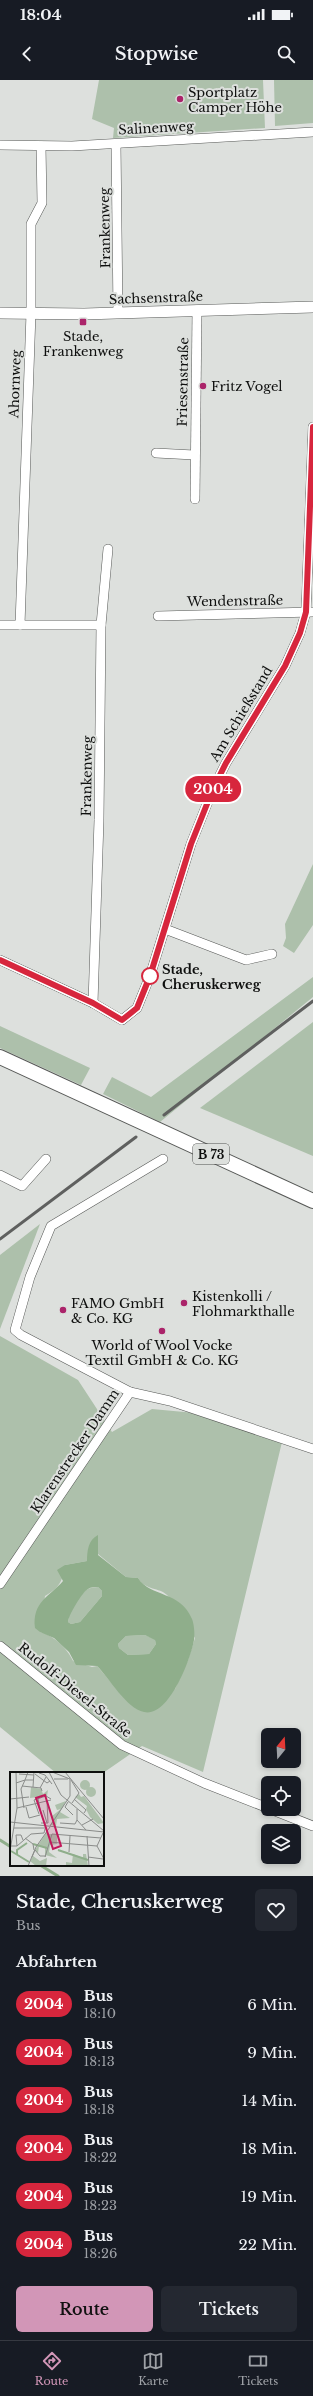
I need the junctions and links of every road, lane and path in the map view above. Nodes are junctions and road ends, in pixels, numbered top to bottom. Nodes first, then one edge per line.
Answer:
1 (313, 132) edge
2 (0, 144) edge
3 (116, 144) junction
4 (41, 146) junction
5 (313, 307) edge
6 (197, 310) junction
7 (0, 313) edge
8 (31, 313) junction
9 (118, 313) junction
10 (313, 427) edge
11 (156, 453) dead end
12 (194, 454) junction
13 (195, 499) dead end
14 (108, 549) dead end
15 (309, 612) edge
16 (158, 616) dead end
17 (0, 626) edge
18 (20, 626) junction
19 (102, 626) junction
20 (165, 929) junction
21 (272, 954) dead end
22 (0, 960) edge
23 (93, 1003) junction
24 (0, 1058) edge
25 (46, 1159) dead end
26 (163, 1159) dead end
27 (0, 1175) edge
28 (313, 1201) edge
29 (130, 1392) junction
30 (313, 1449) edge
31 (0, 1584) edge
32 (0, 1646) edge
33 (261, 1806) edge
34 (287, 1816) edge
35 (313, 1826) edge

1 - 3 street, Salinenweg
2 - 4 street, Salinenweg
3 - 4 street, Salinenweg
3 - 9 street, Frankenweg
4 - 8 street, Ahornweg
5 - 6 street, Sachsenstraße
6 - 9 street, Sachsenstraße
6 - 12 street, Friesenstraße
7 - 8 street, Sachsenstraße
8 - 9 street, Sachsenstraße
8 - 18 street, Ahornweg
10 - 15 street, Am Schießstand
11 - 12 street
12 - 13 street, Friesenstraße
14 - 19 street, Frankenweg
15 - 16 street, Wendenstraße
15 - 20 street, Am Schießstand
17 - 18 street
18 - 19 street
19 - 23 street, Frankenweg
20 - 21 street
20 - 23 street, Am Schießstand
22 - 23 street
24 - 28 main road, B 73
25 - 27 street
26 - 29 street
29 - 30 street, Klarenstrecker Damm
29 - 31 street, Klarenstrecker Damm
32 - 33 street, Rudolf-Diesel-Straße
34 - 35 street, Rudolf-Diesel-Straße

